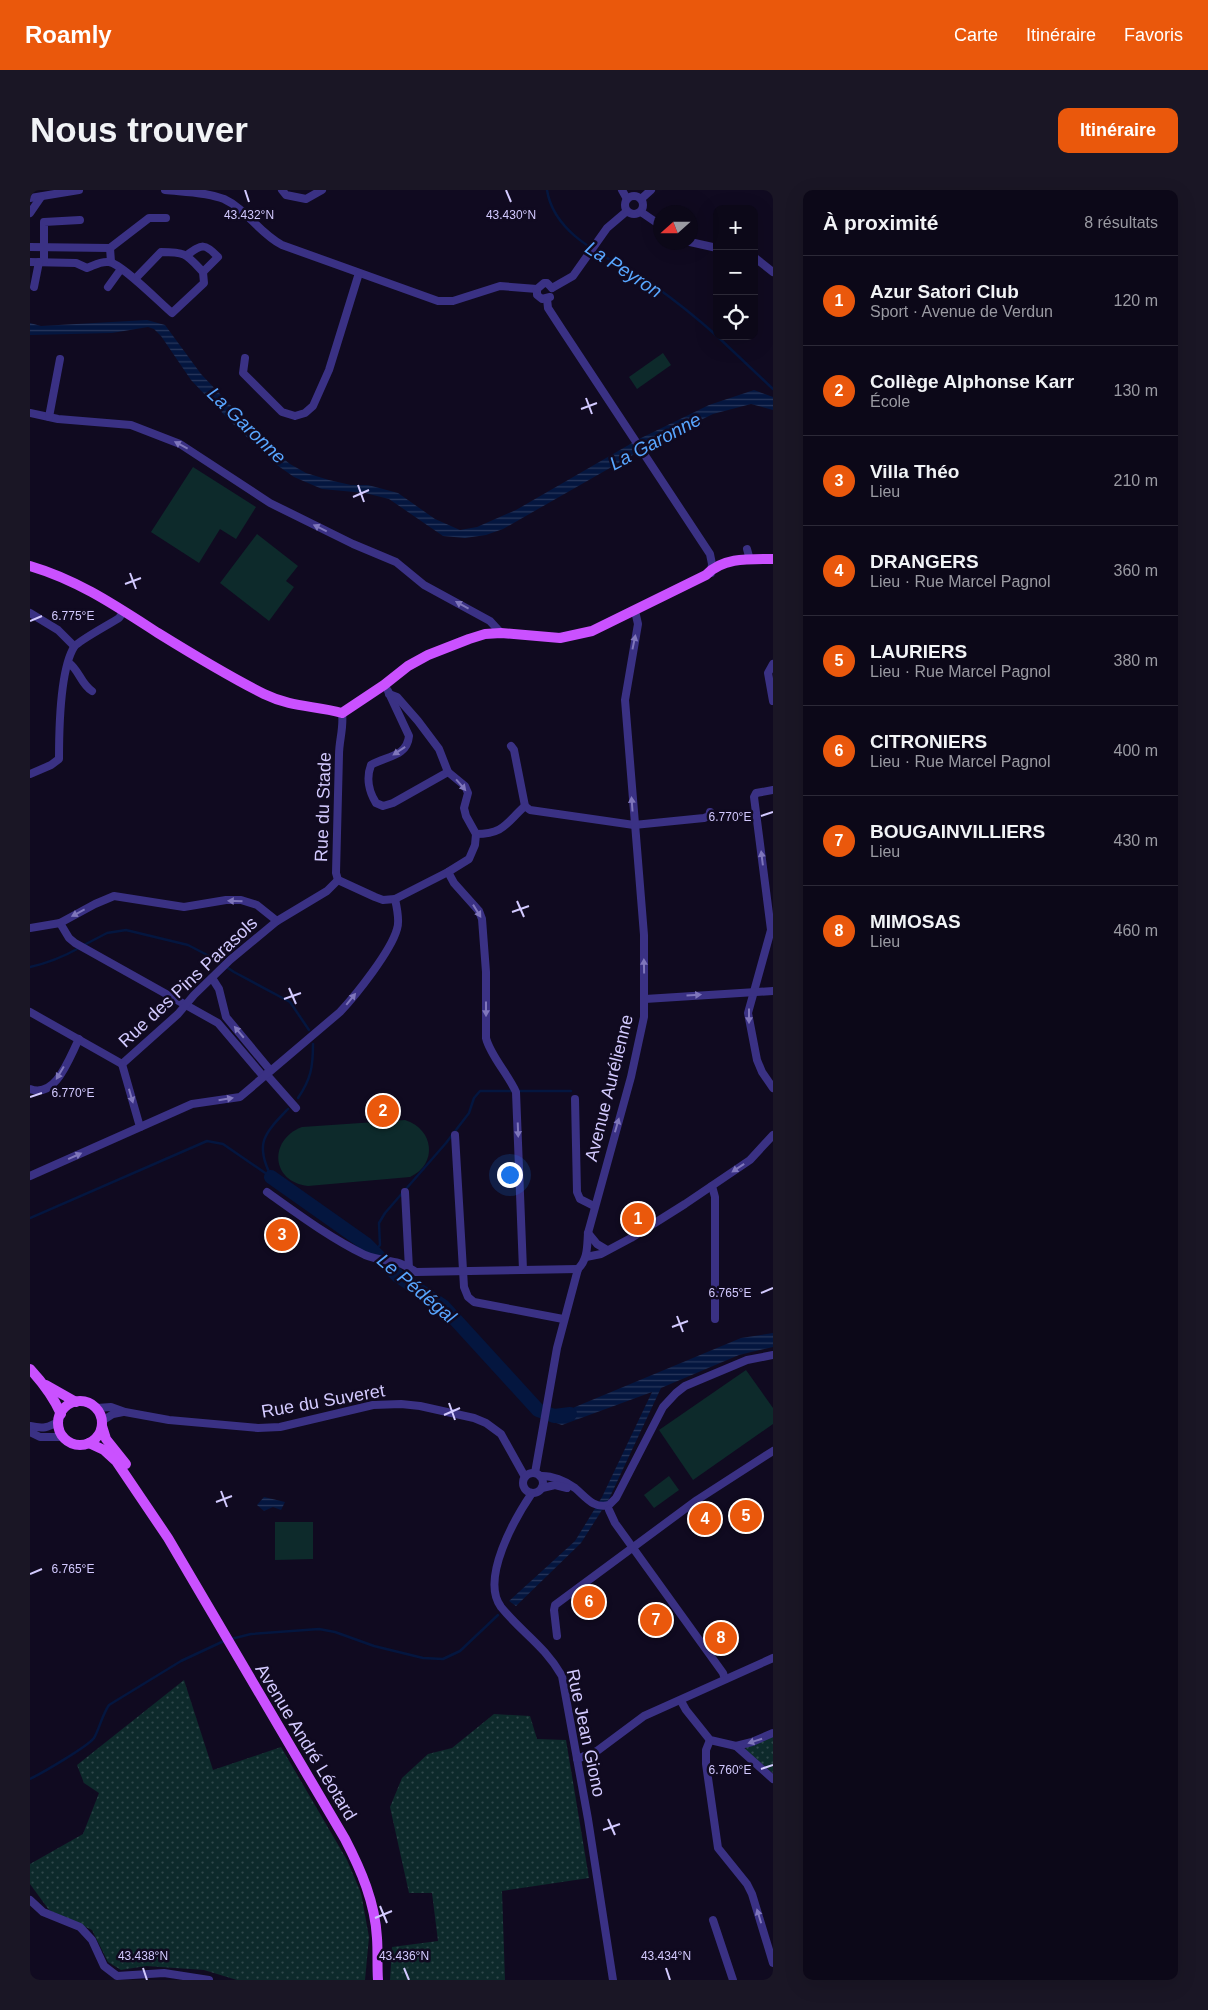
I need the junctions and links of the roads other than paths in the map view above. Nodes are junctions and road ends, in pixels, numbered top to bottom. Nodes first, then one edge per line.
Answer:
1 (79, 190) edge
2 (165, 190) edge
3 (282, 190) edge
4 (322, 190) edge
5 (622, 190) edge
6 (651, 190) edge
7 (210, 193) edge
8 (41, 197) junction
9 (30, 198) edge
10 (628, 199) junction
11 (641, 199) junction
12 (627, 211) junction
13 (641, 212) junction
14 (30, 213) edge
15 (166, 218) dead end
16 (80, 220) dead end
17 (653, 220) edge
18 (698, 244) edge
19 (44, 247) junction
20 (713, 247) edge
21 (30, 248) edge
22 (110, 248) junction
23 (187, 255) junction
24 (30, 261) edge
25 (758, 261) edge
26 (42, 262) junction
27 (111, 262) junction
28 (121, 268) junction
29 (203, 272) junction
30 (773, 272) edge
31 (359, 273) junction
32 (135, 279) junction
33 (34, 287) dead end
34 (108, 287) dead end
35 (552, 288) junction
36 (537, 289) junction
37 (548, 299) junction
38 (245, 358) dead end
39 (60, 359) dead end
40 (30, 413) edge
41 (49, 417) junction
42 (710, 554) junction
43 (746, 557) junction
44 (773, 559) edge
45 (726, 563) junction
46 (30, 566) edge
47 (709, 573) junction
48 (124, 611) junction
49 (635, 611) junction
50 (30, 613) edge
51 (501, 634) junction
52 (74, 646) junction
53 (69, 663) junction
54 (773, 664) edge
55 (387, 690) junction
56 (92, 691) dead end
57 (773, 701) edge
58 (342, 713) junction
59 (511, 746) dead end
60 (448, 772) junction
61 (30, 774) edge
62 (773, 790) edge
63 (525, 806) junction
64 (710, 812) dead end
65 (634, 825) junction
66 (476, 834) junction
67 (448, 872) junction
68 (338, 880) junction
69 (395, 898) junction
70 (277, 921) junction
71 (60, 922) junction
72 (30, 928) edge
73 (212, 978) junction
74 (753, 991) junction
75 (773, 991) edge
76 (645, 999) junction
77 (186, 1006) junction
78 (30, 1012) edge
79 (226, 1017) junction
80 (218, 1024) junction
81 (79, 1040) junction
82 (122, 1064) junction
83 (266, 1073) junction
84 (773, 1088) edge
85 (30, 1089) edge
86 (575, 1099) dead end
87 (296, 1108) dead end
88 (140, 1127) junction
89 (455, 1135) dead end
90 (773, 1135) edge
91 (30, 1176) edge
92 (712, 1186) junction
93 (266, 1192) dead end
94 (405, 1192) dead end
95 (594, 1206) junction
96 (588, 1233) junction
97 (607, 1250) junction
98 (586, 1257) junction
99 (409, 1268) junction
100 (578, 1269) junction
101 (523, 1270) junction
102 (463, 1272) junction
103 (564, 1319) junction
104 (715, 1319) dead end
105 (773, 1357) edge
106 (30, 1369) edge
107 (44, 1384) junction
108 (76, 1402) junction
109 (96, 1408) junction
110 (125, 1412) junction
111 (60, 1418) junction
112 (102, 1424) junction
113 (30, 1426) edge
114 (30, 1432) edge
115 (64, 1437) junction
116 (88, 1443) junction
117 (773, 1451) edge
118 (537, 1475) junction
119 (526, 1477) junction
120 (542, 1488) junction
121 (532, 1493) junction
122 (581, 1497) junction
123 (606, 1509) junction
124 (168, 1538) junction
125 (634, 1547) junction
126 (557, 1636) dead end
127 (773, 1658) edge
128 (725, 1680) junction
129 (681, 1701) junction
130 (773, 1733) edge
131 (710, 1740) junction
132 (736, 1746) junction
133 (577, 1759) junction
134 (773, 1779) edge
135 (32, 1903) edge
136 (714, 1920) dead end
137 (773, 1963) edge
138 (377, 1978) edge
139 (209, 1980) edge
140 (613, 1980) edge
141 (732, 1980) edge

1 - 8 street
2 - 7 street
3 - 4 street
5 - 10 street
6 - 11 street
7 - 31 street
8 - 9 street
8 - 14 street
10 - 11 street
10 - 12 street
11 - 13 street
12 - 13 street
12 - 35 street
13 - 17 street
15 - 22 street
16 - 19 street
18 - 20 street
19 - 21 street
19 - 22 street
19 - 26 street
22 - 27 street
23 - 29 street
23 - 29 street
23 - 32 street
24 - 26 street
25 - 30 street
26 - 27 street
26 - 33 street
27 - 28 street
28 - 32 street
28 - 34 street
29 - 32 street
31 - 36 street
31 - 38 street
35 - 36 street
35 - 37 street
36 - 37 street
37 - 42 street
39 - 41 street
40 - 41 street
51 -> 41 street
42 - 45 street
42 - 47 street
43 - 44 main road
43 - 45 main road
43 - 47 main road
45 - 47 main road
46 - 48 main road
47 - 49 main road
48 - 52 street
48 - 58 main road
49 - 51 main road
65 -> 49 street, Avenue Aurélienne
50 - 52 street
51 - 55 main road
52 - 53 street
53 - 56 street
53 - 61 street
54 - 57 street
55 - 58 main road
55 - 60 street
55 -> 60 street
58 - 68 street, Rue du Stade
59 - 63 street
60 -> 66 street
74 -> 62 street
63 - 65 street
63 - 66 street
64 - 65 street
76 -> 65 street, Avenue Aurélienne
66 - 67 street
67 - 69 street
67 -> 101 street
68 - 69 street, Rue du Stade
68 - 70 street, Rue des Pins Parasols
83 -> 69 street
70 -> 71 street
70 - 73 street, Rue des Pins Parasols
71 - 72 street
71 - 77 street
73 - 77 street, Rue des Pins Parasols
73 - 79 street
74 - 75 street
76 -> 74 street
74 -> 84 street
95 -> 76 street, Avenue Aurélienne
77 - 80 street
77 - 82 street, Rue des Pins Parasols
78 - 81 street, Rue des Pins Parasols
79 - 80 street
83 -> 79 street
80 - 83 street
81 - 82 street, Rue des Pins Parasols
81 -> 85 street
82 -> 88 street
83 - 87 street
88 -> 83 street
86 - 95 street
91 -> 88 street
89 - 102 street
90 -> 92 street
92 - 97 street
92 - 104 street
93 - 99 street
94 - 99 street
95 - 96 street, Avenue Aurélienne
96 - 97 street
96 - 98 street, Avenue Aurélienne
97 - 98 street
98 - 100 street, Avenue Aurélienne
99 - 102 street
100 - 101 street
100 - 103 street, Avenue Aurélienne
101 - 102 street
102 - 103 street
103 - 118 street, Avenue Aurélienne
105 - 123 street
106 - 107 main road
107 - 108 main road
107 - 111 main road
108 - 109 main road
108 - 111 main road
109 - 110 street, Rue du Suveret
109 - 112 main road
110 - 112 street
110 - 119 street, Rue du Suveret
111 - 113 street
111 - 115 main road
112 - 116 main road
112 - 124 main road, Avenue André Léotard
114 - 115 street
115 - 116 main road
116 - 124 main road, Avenue André Léotard
117 - 125 street
118 - 119 street
118 - 120 street
118 - 122 street
119 - 121 street
120 - 121 street
120 - 122 street
121 - 133 street, Rue Jean Giono
122 - 123 street
123 - 125 street
124 - 138 main road, Avenue André Léotard
125 - 126 street
125 - 128 street
127 - 128 street
128 - 129 street
129 - 131 street
129 - 133 street
130 -> 132 street
131 - 132 street
137 -> 131 street
132 - 134 street
133 - 140 street, Rue Jean Giono
135 - 139 street
136 - 141 street

